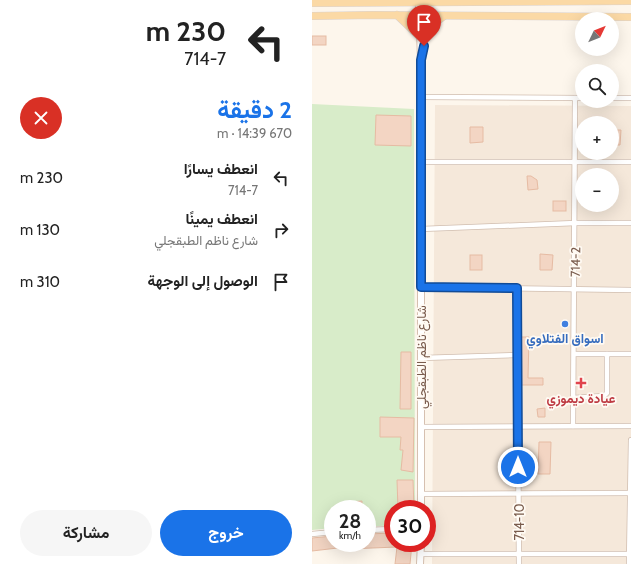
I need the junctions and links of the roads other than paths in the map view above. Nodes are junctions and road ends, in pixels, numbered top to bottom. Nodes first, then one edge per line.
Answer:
1 (400, 1) edge
2 (422, 1) edge
3 (443, 1) edge
4 (532, 1) edge
5 (631, 1) edge
6 (312, 2) edge
7 (396, 15) junction
8 (312, 16) edge
9 (422, 16) junction
10 (444, 16) junction
11 (631, 17) edge
12 (422, 36) junction
13 (421, 97) junction
14 (575, 98) joint
15 (619, 98) edge
16 (631, 98) edge
17 (421, 162) junction
18 (574, 162) junction
19 (631, 162) edge
20 (576, 223) junction
21 (631, 223) edge
22 (421, 229) junction
23 (421, 287) junction
24 (517, 288) junction
25 (574, 289) junction
26 (631, 290) edge
27 (574, 354) junction
28 (607, 354) junction
29 (631, 354) edge
30 (518, 355) junction
31 (421, 358) junction
32 (573, 398) junction
33 (573, 426) junction
34 (631, 426) edge
35 (421, 427) junction
36 (518, 427) junction
37 (631, 440) edge
38 (518, 493) junction
39 (631, 493) edge
40 (421, 494) junction
41 (421, 500) edge
42 (324, 533) edge
43 (312, 534) edge
44 (519, 554) junction
45 (630, 554) edge
46 (421, 555) joint
47 (421, 564) edge
48 (519, 564) edge
49 (629, 564) edge

1 - 2 main road
1 - 6 main road
2 - 3 main road
2 - 9 main road, شارع ناظم الطبقجلي
3 - 4 main road
4 - 5 main road
7 - 8 main road
7 - 9 main road
7 - 12 main road
9 - 10 main road
9 - 12 main road, شارع ناظم الطبقجلي
10 - 11 main road
10 - 12 main road
12 - 13 main road, شارع ناظم الطبقجلي
13 - 14 street
13 - 17 main road, شارع ناظم الطبقجلي
14 - 18 street, 714-2
15 - 16 street
17 - 18 street
17 - 22 main road, شارع ناظم الطبقجلي
18 - 19 street
18 - 20 street, 714-2
20 - 21 street
20 - 22 street
20 - 25 street, 714-2
22 - 23 main road, شارع ناظم الطبقجلي
23 - 24 street
23 - 31 main road, شارع ناظم الطبقجلي
24 - 25 street
24 - 30 street, 714-10
25 - 26 street
25 - 27 street, 714-2
27 - 28 street
27 - 32 street, 714-2
28 - 29 street
28 - 32 street
30 - 31 street
30 - 36 street, 714-10
31 - 35 main road, شارع ناظم الطبقجلي
32 - 33 street, 714-2
33 - 34 street
33 - 36 street
35 - 36 street
35 - 40 main road, شارع ناظم الطبقجلي
36 - 38 street, 714-10
37 - 39 street
38 - 39 street
38 - 40 street
38 - 44 street, 714-10
39 - 45 street
40 - 41 main road, شارع ناظم الطبقجلي
42 - 43 street
44 - 45 street
44 - 46 street
44 - 48 street, 714-10
45 - 49 street
46 - 47 main road

